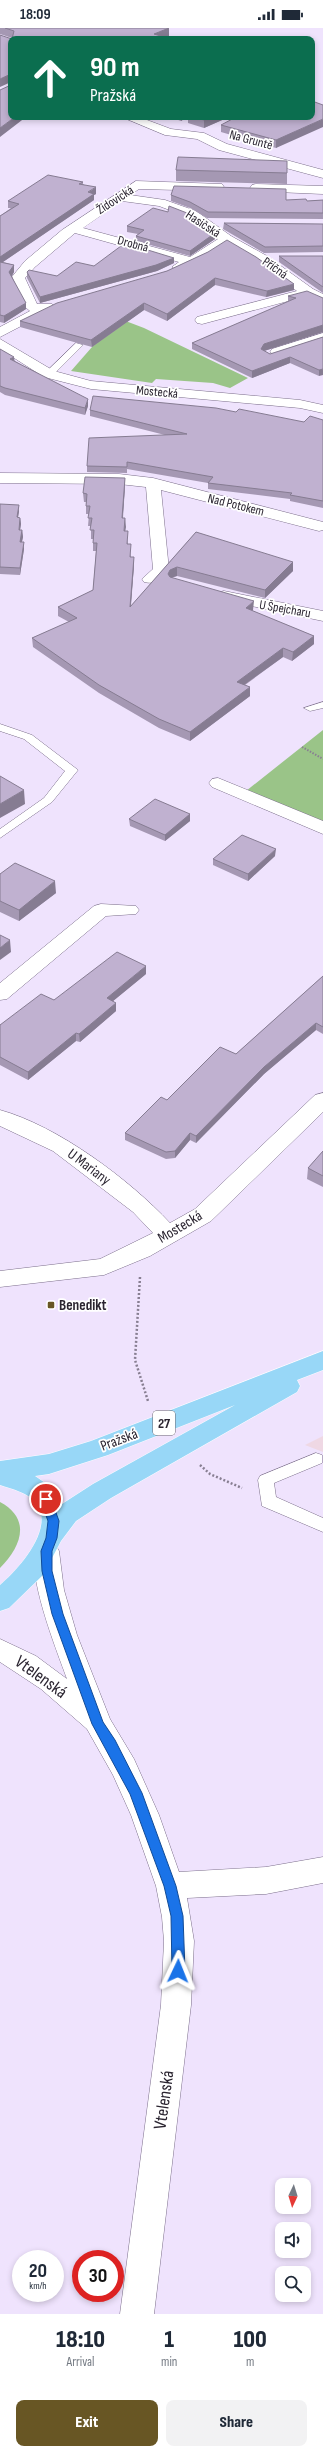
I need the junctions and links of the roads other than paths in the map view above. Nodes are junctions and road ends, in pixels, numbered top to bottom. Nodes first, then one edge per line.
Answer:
1 (136, 120) edge
2 (214, 130) dead end
3 (200, 136) junction
4 (323, 174) edge
5 (227, 187) edge
6 (243, 188) edge
7 (323, 190) edge
8 (122, 197) junction
9 (205, 223) junction
10 (228, 223) edge
11 (73, 228) junction
12 (226, 239) junction
13 (284, 257) edge
14 (262, 259) junction
15 (192, 262) junction
16 (168, 272) edge
17 (308, 292) junction
18 (323, 299) edge
19 (58, 303) edge
20 (38, 310) junction
21 (202, 320) dead end
22 (0, 333) edge
23 (323, 337) edge
24 (0, 343) edge
25 (79, 345) edge
26 (269, 355) edge
27 (49, 374) junction
28 (317, 395) dead end
29 (300, 404) junction
30 (323, 409) edge
31 (0, 478) edge
32 (153, 483) junction
33 (319, 526) dead end
34 (150, 579) dead end
35 (207, 591) edge
36 (323, 616) edge
37 (323, 705) edge
38 (310, 708) dead end
39 (0, 727) edge
40 (218, 783) dead end
41 (323, 828) edge
42 (0, 834) edge
43 (129, 910) dead end
44 (0, 994) edge
45 (323, 1100) edge
46 (0, 1117) edge
47 (167, 1234) junction
48 (0, 1279) edge
49 (323, 1360) edge
50 (323, 1366) edge
51 (316, 1459) dead end
52 (0, 1471) edge
53 (0, 1475) edge
54 (323, 1525) edge
55 (49, 1542) junction
56 (0, 1600) edge
57 (0, 1650) edge
58 (98, 1724) junction
59 (323, 1870) edge
60 (170, 1886) junction
61 (137, 2314) edge

1 - 3 street, Na Gruntě
2 - 3 street
3 - 4 street, Na Gruntě
5 - 8 street, Židovická
6 - 7 street
8 - 9 street, Hasičská
8 - 11 street, Židovická
9 - 10 street
9 - 12 street, Hasičská
11 - 15 street, Drobná
11 - 20 street, Židovická
12 - 14 street, Příčná
12 - 15 street, Hasičská
13 - 14 street
14 - 17 street, Příčná
15 - 16 street, Hasičská
17 - 18 street, Příčná
17 - 21 street
19 - 20 street
20 - 22 street
23 - 26 street
24 - 27 street, Mostecká
25 - 27 lane
27 - 29 street, Mostecká
28 - 29 street
29 - 30 street, Mostecká
31 - 32 street, Nad Potokem
32 - 33 street, Nad Potokem
32 - 34 street
35 - 36 street, U Špejcharu
37 - 38 lane
39 - 42 lane
40 - 41 street
43 - 44 street
45 - 47 street, Mostecká
46 - 47 street, U Mariany
47 - 48 street, Mostecká
49 - 52 main road, Pražská / 27
50 - 55 main road, 27
51 - 54 lane
53 - 55 main road
55 - 56 main road, 27
55 - 58 street, Vtelenská
57 - 58 street, Vtelenská
58 - 60 street, Vtelenská
59 - 60 street
60 - 61 street, Vtelenská

